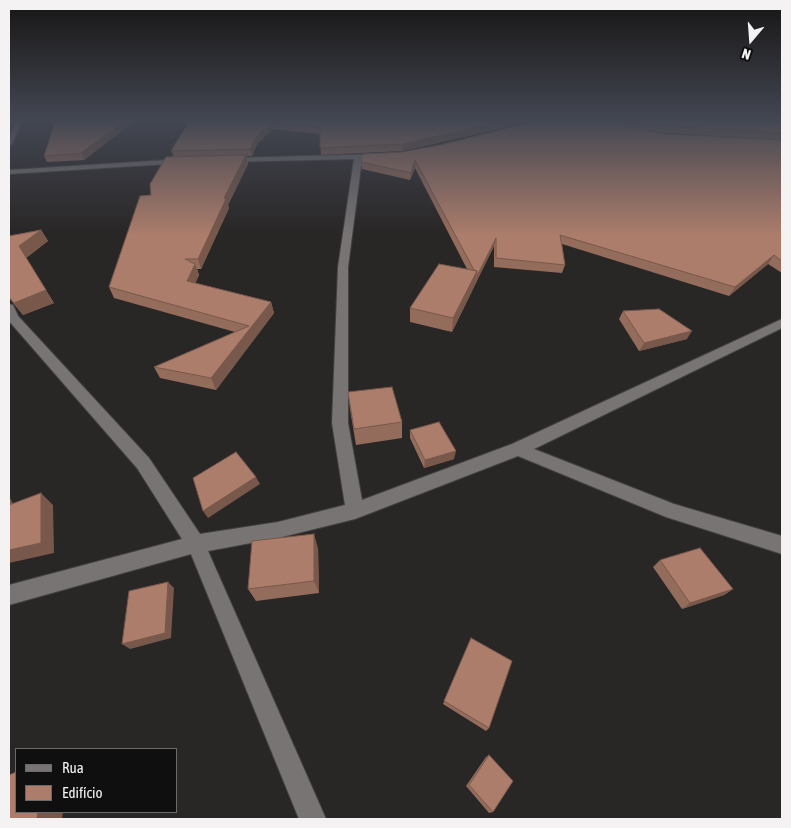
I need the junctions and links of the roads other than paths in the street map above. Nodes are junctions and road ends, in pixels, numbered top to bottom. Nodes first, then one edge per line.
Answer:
1 (358, 158) edge
2 (312, 159) edge
3 (186, 160) edge
4 (215, 160) edge
5 (9, 172) edge
6 (9, 307) edge
7 (782, 323) edge
8 (518, 449) junction
9 (355, 511) junction
10 (196, 544) junction
11 (782, 545) edge
12 (9, 596) edge
13 (312, 819) edge

1 - 9 street
2 - 4 street
3 - 5 street
6 - 10 street
7 - 8 street
8 - 9 street
8 - 11 street
9 - 10 street
10 - 12 street
10 - 13 street

